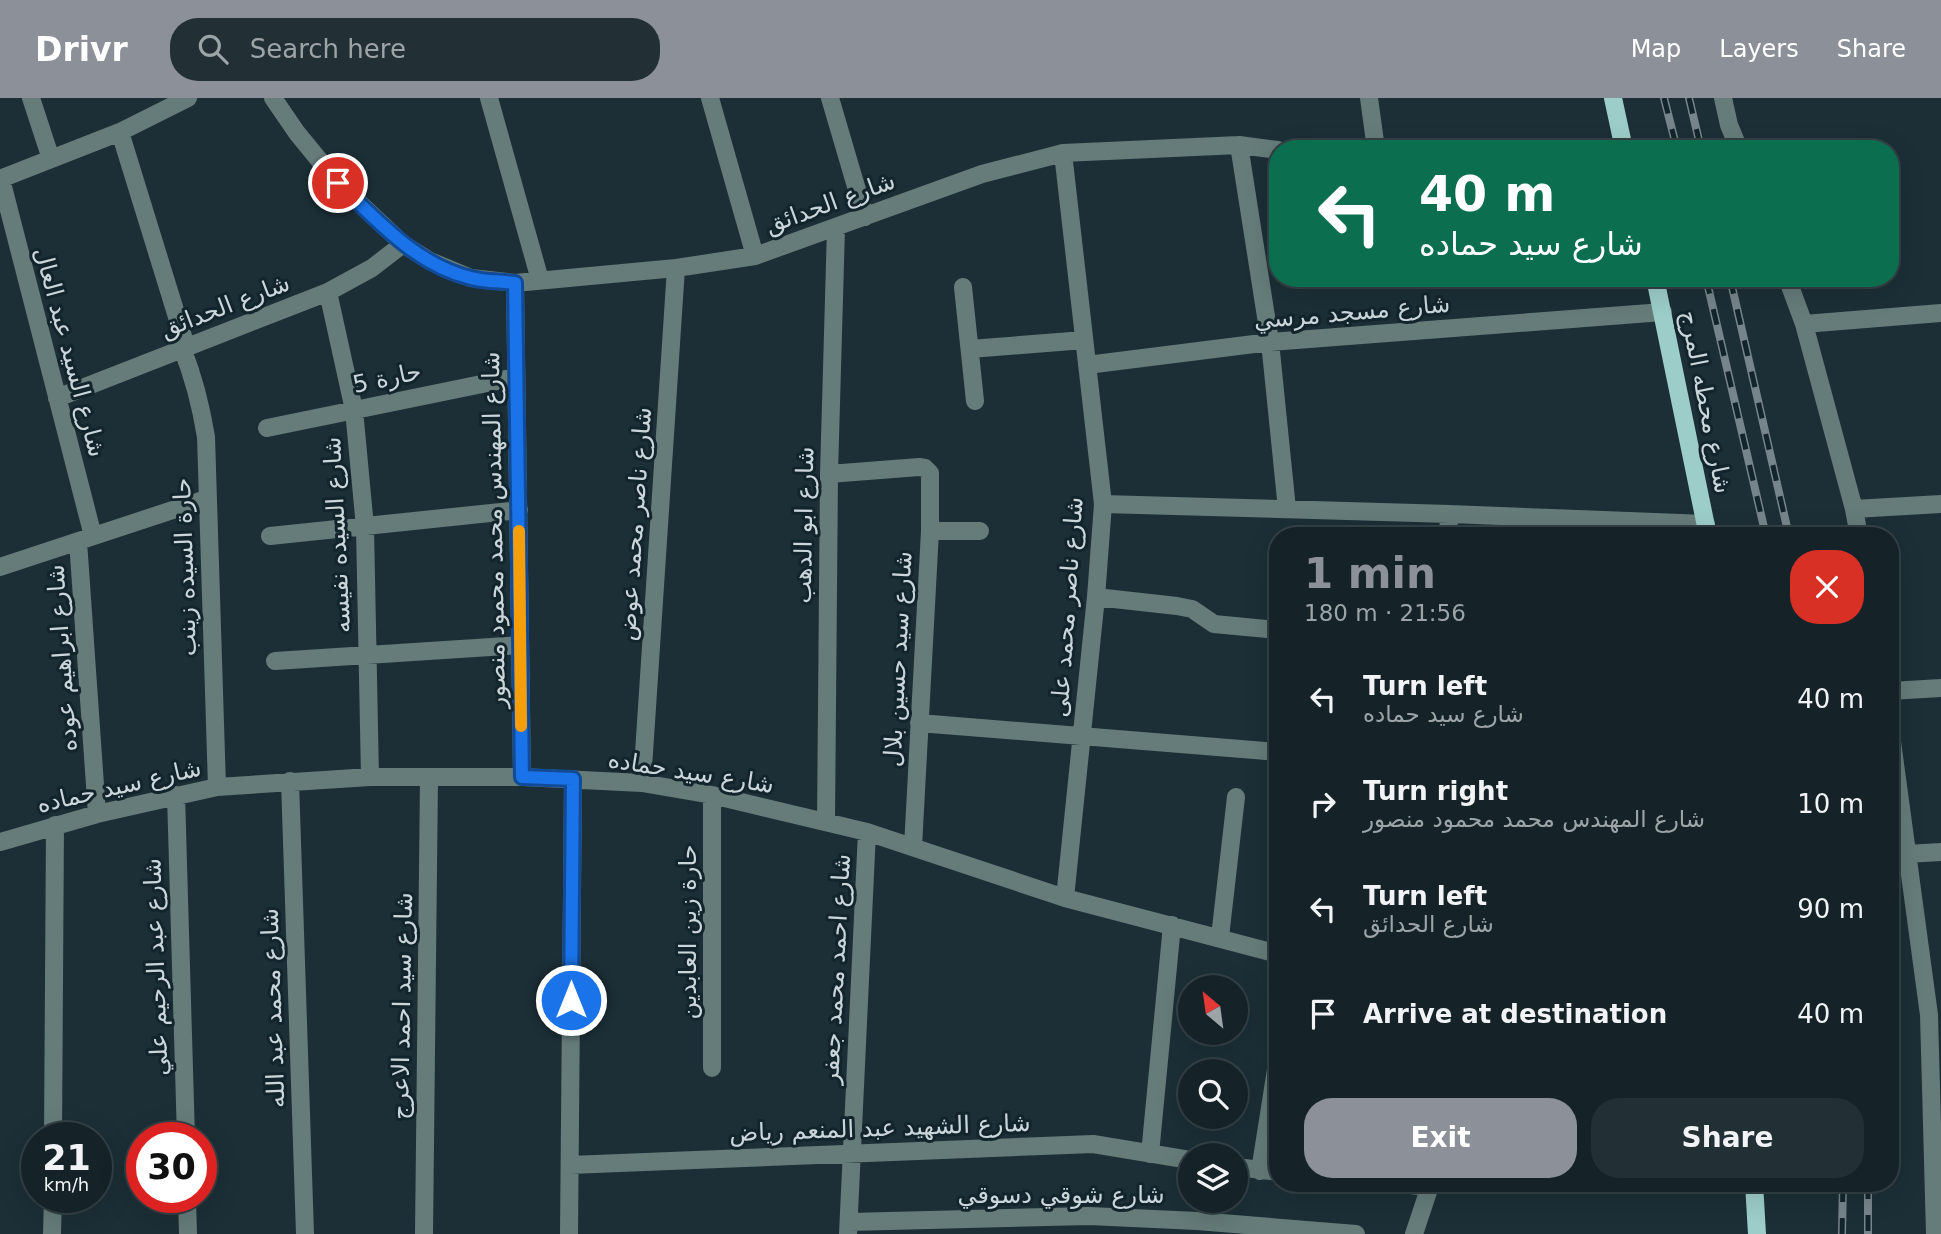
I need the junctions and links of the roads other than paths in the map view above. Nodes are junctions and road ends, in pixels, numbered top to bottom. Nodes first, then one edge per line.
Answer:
1 (31, 98) edge
2 (188, 98) edge
3 (273, 98) edge
4 (489, 98) edge
5 (710, 98) edge
6 (830, 98) edge
7 (1369, 98) edge
8 (1612, 98) edge
9 (1723, 98) edge
10 (120, 132) junction
11 (1375, 140) edge
12 (1622, 140) edge
13 (1735, 140) edge
14 (1239, 145) junction
15 (1269, 149) edge
16 (1063, 153) junction
17 (51, 159) junction
18 (0, 179) edge
19 (865, 217) junction
20 (836, 228) junction
21 (402, 244) junction
22 (755, 256) junction
23 (676, 268) junction
24 (540, 280) junction
25 (515, 283) junction
26 (963, 287) dead end
27 (1657, 287) edge
28 (1790, 287) edge
29 (328, 292) junction
30 (1663, 312) junction
31 (1941, 313) edge
32 (1804, 324) junction
33 (1084, 340) junction
34 (1270, 342) junction
35 (184, 347) junction
36 (970, 349) junction
37 (1087, 365) junction
38 (516, 377) junction
39 (57, 398) junction
40 (975, 401) dead end
41 (354, 410) junction
42 (267, 428) dead end
43 (828, 474) junction
44 (206, 499) junction
45 (1103, 504) junction
46 (1941, 504) edge
47 (1287, 509) junction
48 (1854, 509) junction
49 (519, 510) junction
50 (1450, 514) junction
51 (365, 527) junction
52 (1448, 527) edge
53 (1616, 527) edge
54 (1706, 527) edge
55 (1857, 527) edge
56 (930, 531) junction
57 (979, 531) dead end
58 (270, 536) dead end
59 (86, 539) junction
60 (0, 567) edge
61 (1096, 597) junction
62 (1269, 628) edge
63 (520, 645) junction
64 (368, 655) junction
65 (275, 661) dead end
66 (1941, 688) edge
67 (1899, 690) edge
68 (919, 723) junction
69 (1082, 735) junction
70 (1269, 751) edge
71 (370, 777) junction
72 (522, 777) junction
73 (429, 778) junction
74 (573, 779) junction
75 (290, 781) junction
76 (642, 783) junction
77 (217, 787) junction
78 (712, 795) junction
79 (176, 796) junction
80 (1236, 797) dead end
81 (1899, 798) edge
82 (97, 814) junction
83 (826, 822) junction
84 (55, 825) junction
85 (867, 832) junction
86 (0, 842) edge
87 (913, 846) junction
88 (1941, 852) edge
89 (1906, 854) junction
90 (1065, 898) junction
91 (1172, 925) junction
92 (1220, 937) junction
93 (1269, 951) edge
94 (1935, 1015) edge
95 (712, 1068) dead end
96 (53, 1122) edge
97 (186, 1122) edge
98 (852, 1154) junction
99 (1150, 1154) junction
100 (1178, 1158) edge
101 (570, 1165) junction
102 (1248, 1168) edge
103 (1269, 1171) edge
104 (1429, 1192) edge
105 (1755, 1192) edge
106 (52, 1213) edge
107 (187, 1213) edge
108 (1937, 1225) edge
109 (849, 1228) edge
110 (52, 1234) edge
111 (188, 1234) edge
112 (305, 1234) edge
113 (424, 1234) edge
114 (569, 1234) edge
115 (1356, 1234) edge
116 (1414, 1234) edge
117 (1757, 1234) edge

1 - 17 street
2 - 10 street
3 - 21 street, شارع الحدائق
4 - 24 street
5 - 22 street
6 - 19 street
7 - 11 street
8 - 12 main road
9 - 13 street
10 - 17 street
10 - 35 street, حارة السيده زينب
14 - 15 street, شارع الحدائق
14 - 16 street, شارع الحدائق
14 - 34 street
16 - 19 street, شارع الحدائق
16 - 33 street, شارع ناصر محمد على
17 - 18 street
18 - 39 street, شارع السيد عبد العال
19 - 20 street, شارع الحدائق
20 - 22 street, شارع الحدائق
20 - 43 street, شارع ابو الدهب
21 - 25 street, شارع الحدائق
21 - 29 street, شارع الحدائق
22 - 23 street, شارع الحدائق
23 - 24 street, شارع الحدائق
23 - 76 street, شارع ناصر محمد عوض
24 - 25 street, شارع الحدائق
25 - 38 street, شارع المهندس محمد محمود منصور
26 - 36 street
27 - 30 main road, شارع محطه المرج
28 - 32 street
29 - 35 street, شارع الحدائق
29 - 41 street, شارع السيده نفيسه
30 - 34 street, شارع مسجد مرسي
30 - 54 main road, شارع محطه المرج
31 - 32 street
32 - 48 street
33 - 36 street
33 - 37 street, شارع ناصر محمد على
34 - 37 street, شارع مسجد مرسي
34 - 47 street
35 - 39 street, شارع الحدائق
35 - 44 street, حارة السيده زينب
36 - 40 street
37 - 45 street, شارع ناصر محمد على
38 - 41 street, حارة 5
38 - 49 street, شارع المهندس محمد محمود منصور
39 - 59 street, شارع السيد عبد العال
41 - 42 street, حارة 5
41 - 51 street, شارع السيده نفيسه
43 - 56 street, شارع سيد حسين بلال
43 - 83 street, شارع ابو الدهب
44 - 59 street
44 - 77 street, حارة السيده زينب
45 - 47 street
45 - 61 street, شارع ناصر محمد على
46 - 48 street
47 - 50 street
48 - 55 street
49 - 51 street
49 - 63 street, شارع المهندس محمد محمود منصور
50 - 52 street
50 - 53 street
51 - 58 street
51 - 64 street, شارع السيده نفيسه
56 - 57 street
56 - 68 street, شارع سيد حسين بلال
59 - 60 street
59 - 82 street, شارع ابراهيم عوده
61 - 62 street
61 - 69 street, شارع ناصر محمد على
63 - 64 street
63 - 72 street, شارع المهندس محمد محمود منصور
64 - 65 street
64 - 71 street, شارع السيده نفيسه
66 - 67 street
68 - 69 street
68 - 87 street, شارع سيد حسين بلال
69 - 70 street
69 - 90 street, شارع ناصر محمد على
71 - 73 street, شارع سيد حماده
71 - 75 street, شارع سيد حماده
72 - 73 street, شارع سيد حماده
72 - 74 street, شارع سيد حماده
73 - 113 street, شارع سيد احمد الاعرج
74 - 76 street, شارع سيد حماده
74 - 101 street
75 - 77 street, شارع سيد حماده
75 - 112 street, شارع محمد عبد الله
76 - 78 street, شارع سيد حماده
77 - 79 street, شارع سيد حماده
78 - 83 street, شارع سيد حماده
78 - 95 street, حارة زين العابدين
79 - 82 street, شارع سيد حماده
79 - 97 street, شارع عبد الرحيم علي
80 - 92 street
81 - 89 street
82 - 84 street, شارع سيد حماده
83 - 85 street, شارع سيد حماده
84 - 86 street, شارع سيد حماده
84 - 96 street
85 - 87 street, شارع سيد حماده
85 - 98 street, شارع احمد محمد جعفر
87 - 90 street, شارع سيد حماده
88 - 89 street
89 - 94 street
90 - 91 street, شارع سيد حماده
91 - 92 street, شارع سيد حماده
91 - 99 street
92 - 93 street, شارع سيد حماده
94 - 108 street
98 - 99 street, شارع الشهيد عبد المنعم رياض
98 - 101 street, شارع الشهيد عبد المنعم رياض
98 - 109 street, شارع احمد محمد جعفر
99 - 100 street, شارع الشهيد عبد المنعم رياض
101 - 114 street
102 - 103 street
104 - 116 street
105 - 117 main road
106 - 110 street
107 - 111 street
109 - 115 street, شارع شوقي دسوقي

